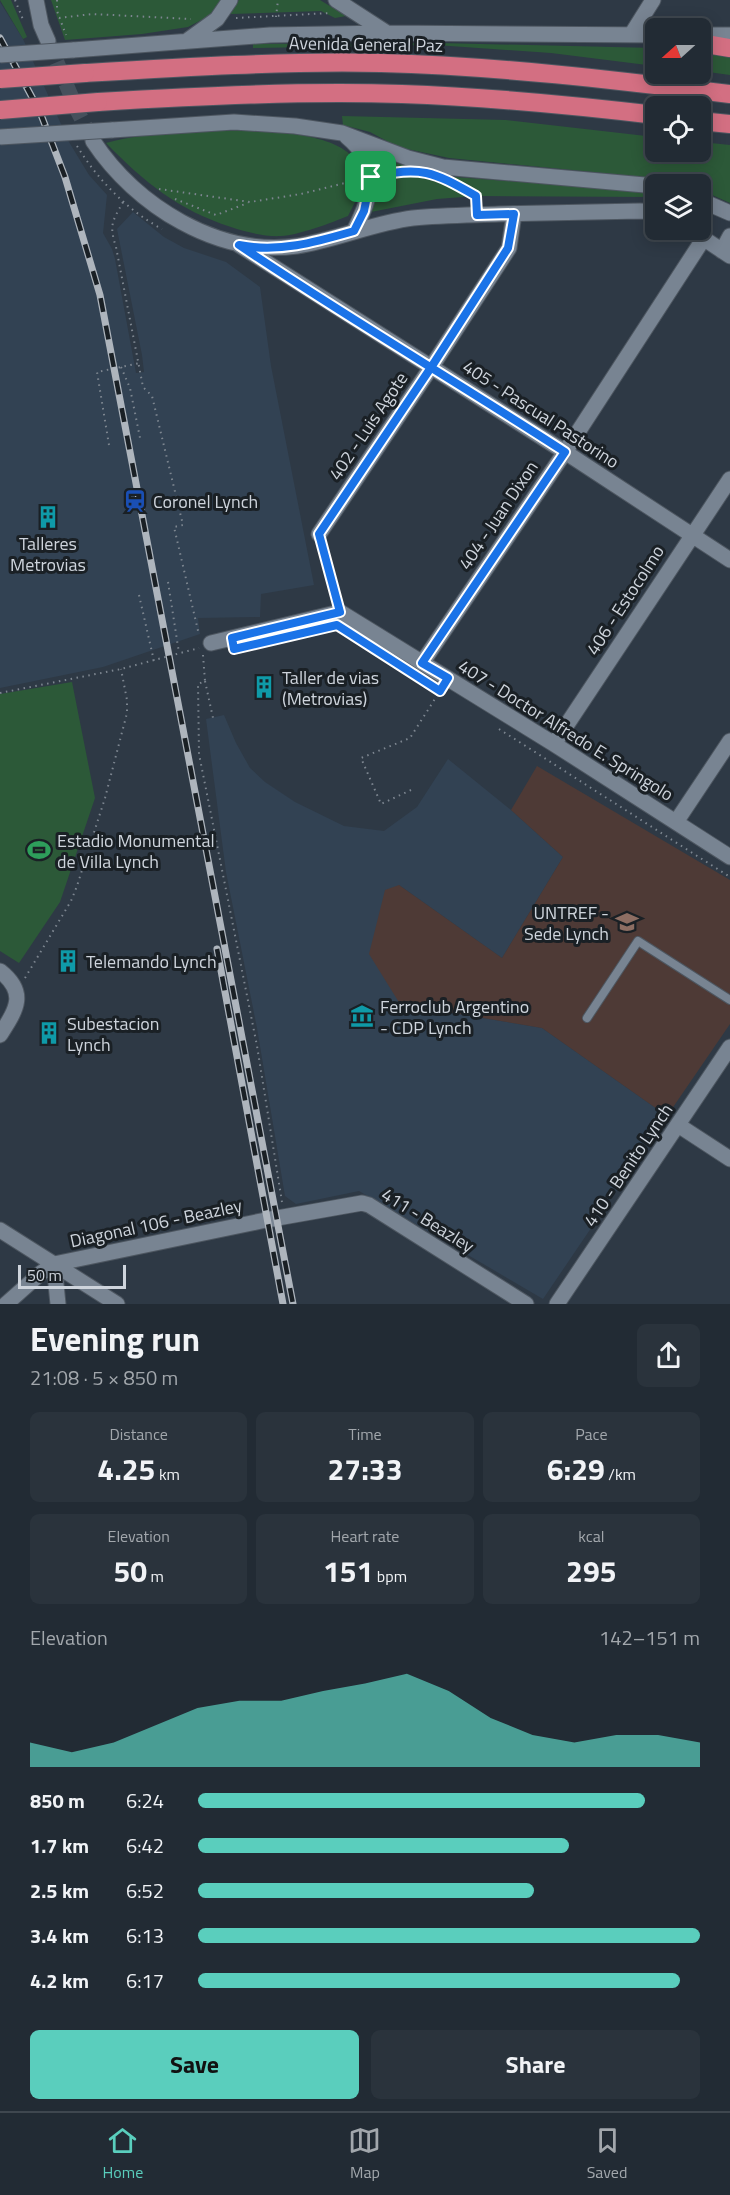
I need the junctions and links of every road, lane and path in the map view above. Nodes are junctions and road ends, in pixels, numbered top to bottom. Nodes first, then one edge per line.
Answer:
1 (15, 0) edge
2 (26, 0) edge
3 (36, 0) edge
4 (57, 0) edge
5 (230, 0) edge
6 (278, 0) edge
7 (336, 0) edge
8 (653, 0) edge
9 (353, 11) junction
10 (276, 17) junction
11 (232, 18) dead end
12 (195, 19) dead end
13 (34, 28) junction
14 (387, 33) junction
15 (631, 35) junction
16 (645, 35) edge
17 (711, 35) edge
18 (730, 35) edge
19 (188, 40) junction
20 (48, 41) tunnel mouth
21 (711, 44) edge
22 (730, 48) edge
23 (0, 55) edge
24 (0, 79) edge
25 (730, 94) edge
26 (0, 110) edge
27 (645, 115) edge
28 (711, 122) edge
29 (730, 124) edge
30 (342, 133) junction
31 (0, 137) edge
32 (93, 141) tunnel mouth
33 (407, 171) dead end
34 (371, 177) junction
35 (450, 181) dead end
36 (645, 185) edge
37 (123, 202) dead end
38 (250, 202) junction
39 (711, 205) edge
40 (645, 211) edge
41 (730, 213) edge
42 (514, 214) junction
43 (477, 215) junction
44 (354, 231) junction
45 (730, 236) edge
46 (703, 240) edge
47 (707, 240) edge
48 (239, 245) junction
49 (726, 253) edge
50 (140, 363) junction
51 (432, 366) junction
52 (121, 367) junction
53 (140, 438) dead end
54 (109, 445) dead end
55 (565, 452) junction
56 (730, 479) edge
57 (319, 534) joint
58 (691, 535) junction
59 (730, 560) edge
60 (168, 582) dead end
61 (139, 595) dead end
62 (340, 612) junction
63 (207, 645) junction
64 (179, 654) junction
65 (154, 661) junction
66 (422, 663) junction
67 (121, 669) junction
68 (448, 678) junction
69 (205, 681) junction
70 (0, 693) edge
71 (213, 718) dead end
72 (500, 729) dead end
73 (730, 741) edge
74 (554, 744) junction
75 (411, 790) dead end
76 (676, 822) junction
77 (730, 857) edge
78 (730, 877) edge
79 (0, 971) edge
80 (17, 990) junction
81 (730, 1000) edge
82 (587, 1018) dead end
83 (0, 1035) edge
84 (730, 1047) edge
85 (678, 1125) junction
86 (730, 1159) edge
87 (294, 1215) junction
88 (266, 1220) joint
89 (0, 1230) edge
90 (54, 1264) junction
91 (6, 1304) edge
92 (58, 1304) edge
93 (117, 1304) edge
94 (526, 1304) edge
95 (557, 1304) edge

1 - 13 path
2 - 13 street
3 - 13 street
4 - 12 path
5 - 19 street
6 - 10 path
7 - 9 street
8 - 15 street
9 - 10 path
9 - 14 street
10 - 11 path
13 - 20 street
14 - 15 street, Avenida General Paz
14 - 19 street, Avenida General Paz
15 - 16 street, Avenida General Paz
17 - 18 street
19 - 23 street, Avenida General Paz, bridge
21 - 22 highway
24 - 25 highway, Avenida General Paz, bridge
26 - 27 highway, bridge
28 - 29 highway
30 - 31 street, bridge
30 - 34 street
30 - 36 street
32 - 48 street
33 - 34 path
34 - 38 path
34 - 44 street
35 - 43 path
37 - 50 path
38 - 38 path
39 - 41 street
40 - 42 street
42 - 43 street
42 - 51 street, 402 - Luis Agote
43 - 44 street
44 - 48 street
45 - 49 street
46 - 55 street, 404 - Juan Dixon
47 - 49 street
48 - 51 street, 405 - Pascual Pastorino
50 - 52 path
50 - 63 path
51 - 55 street, 405 - Pascual Pastorino
51 - 57 street, 402 - Luis Agote
52 - 53 path
52 - 54 path
55 - 58 street, 405 - Pascual Pastorino
55 - 66 street, 404 - Juan Dixon
56 - 58 street, 406 - Estocolmo
57 - 62 path
58 - 59 street, 405 - Pascual Pastorino
58 - 74 street, 406 - Estocolmo
60 - 64 path
61 - 65 path
62 - 63 street
62 - 66 street, 407 - Doctor Alfredo E. Springolo
63 - 64 path
63 - 69 path
64 - 65 path
65 - 67 path
66 - 68 street, 407 - Doctor Alfredo E. Springolo
67 - 70 path
67 - 80 path
68 - 74 street, 407 - Doctor Alfredo E. Springolo
68 - 75 path
69 - 71 path
69 - 87 path
72 - 78 path
73 - 76 street
74 - 76 street, 407 - Doctor Alfredo E. Springolo
76 - 77 street, 407 - Doctor Alfredo E. Springolo
79 - 80 street
80 - 83 street
81 - 82 lane
84 - 85 street, 410 - Benito Lynch
85 - 86 street
85 - 95 street, 410 - Benito Lynch
87 - 88 street, 411 - Beazley
87 - 94 street, 411 - Beazley
88 - 90 street, Diagonal 106 - Beazley
89 - 90 street
90 - 91 street
90 - 92 street
90 - 93 street

